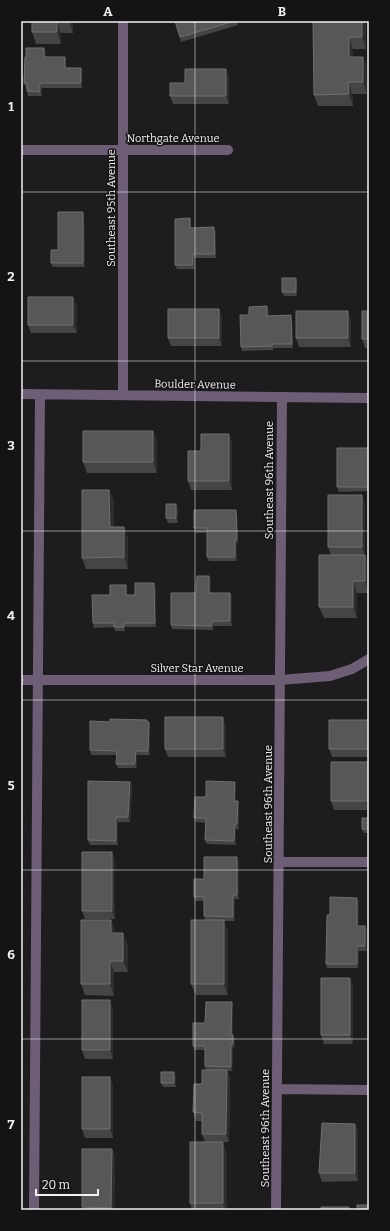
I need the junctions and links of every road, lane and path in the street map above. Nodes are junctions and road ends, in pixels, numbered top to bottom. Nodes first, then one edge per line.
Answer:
1 (123, 21) edge
2 (21, 150) edge
3 (123, 150) junction
4 (228, 150) dead end
5 (21, 394) edge
6 (40, 394) junction
7 (123, 395) junction
8 (282, 397) junction
9 (369, 398) edge
10 (369, 659) edge
11 (21, 680) edge
12 (39, 680) junction
13 (280, 680) junction
14 (279, 862) junction
15 (369, 862) edge
16 (277, 1089) junction
17 (369, 1090) edge
18 (34, 1210) edge
19 (276, 1210) edge

1 - 3 street, Southeast 95th Avenue
2 - 3 street, Northgate Avenue
3 - 4 street, Northgate Avenue
3 - 7 street, Southeast 95th Avenue
5 - 6 street, Boulder Avenue
6 - 7 street, Boulder Avenue
6 - 12 street
7 - 8 street, Boulder Avenue
8 - 9 street, Boulder Avenue
8 - 13 street, Southeast 96th Avenue
10 - 13 street, Silver Star Avenue
11 - 12 street, Silver Star Avenue
12 - 13 street, Silver Star Avenue
12 - 18 street
13 - 14 street, Southeast 96th Avenue
14 - 15 street
14 - 16 street, Southeast 96th Avenue
16 - 17 street
16 - 19 street, Southeast 96th Avenue

